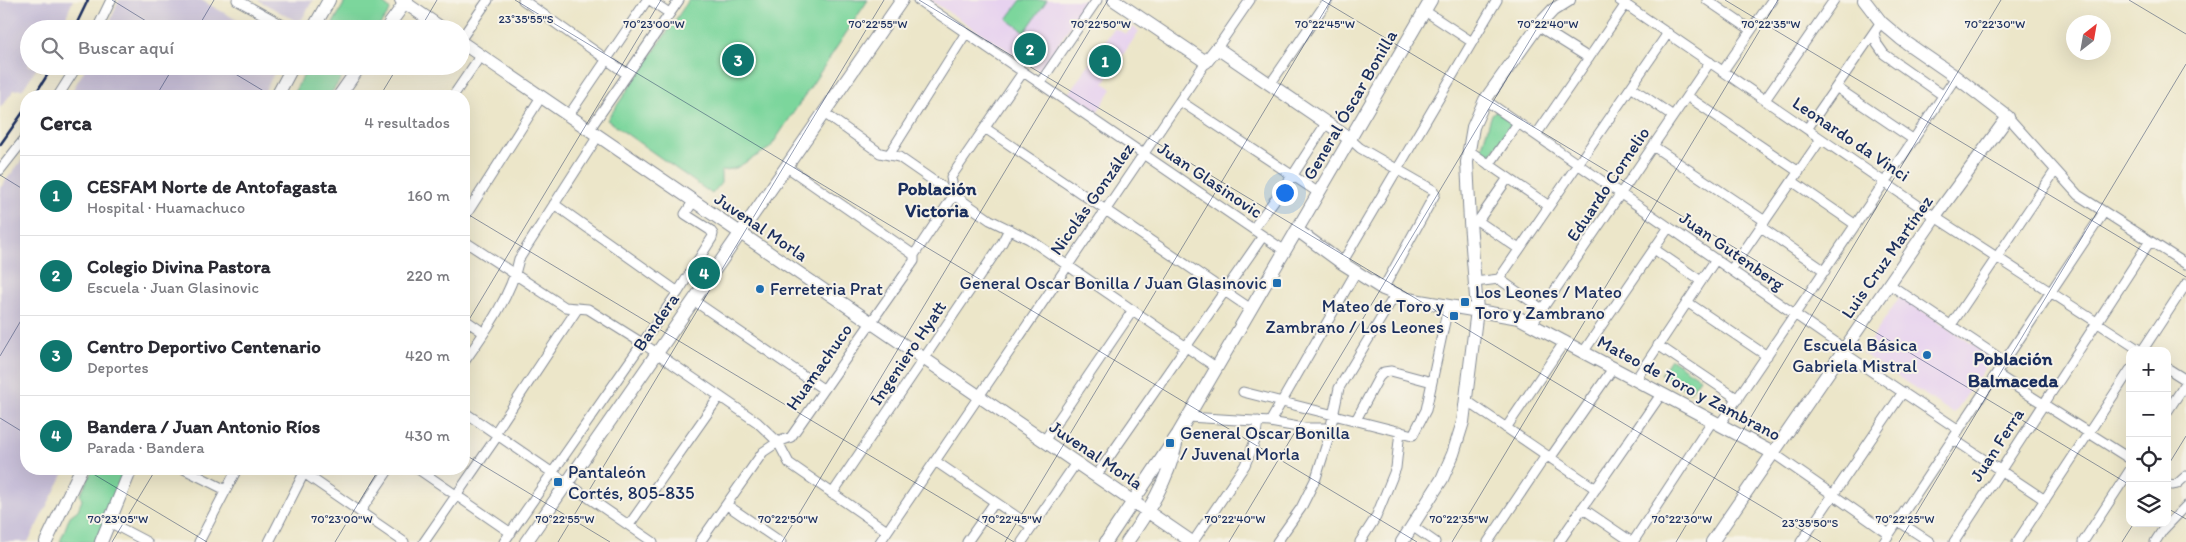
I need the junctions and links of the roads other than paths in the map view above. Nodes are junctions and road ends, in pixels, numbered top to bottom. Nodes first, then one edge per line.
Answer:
1 (110, 0) edge
2 (236, 0) edge
3 (329, 0) edge
4 (488, 0) edge
5 (523, 0) edge
6 (648, 0) edge
7 (678, 0) edge
8 (902, 0) edge
9 (918, 0) edge
10 (1096, 0) edge
11 (1114, 0) edge
12 (1249, 0) edge
13 (1328, 0) edge
14 (1497, 0) edge
15 (1569, 0) edge
16 (1708, 0) edge
17 (1772, 0) edge
18 (1834, 0) edge
19 (1864, 0) edge
20 (404, 1) edge
21 (1623, 2) edge
22 (1426, 4) edge
23 (669, 13) junction
24 (101, 20) edge
25 (273, 20) edge
26 (318, 20) edge
27 (392, 20) edge
28 (430, 20) edge
29 (1538, 26) junction
30 (470, 27) edge
31 (1877, 27) junction
32 (1751, 30) junction
33 (966, 33) junction
34 (1668, 33) junction
35 (1472, 42) junction
36 (470, 47) edge
37 (1217, 48) junction
38 (480, 55) junction
39 (1589, 58) junction
40 (606, 59) junction
41 (1206, 62) junction
42 (1710, 62) junction
43 (470, 70) edge
44 (1723, 71) junction
45 (1023, 72) junction
46 (628, 74) junction
47 (71, 75) edge
48 (288, 75) edge
49 (354, 75) edge
50 (467, 75) edge
51 (1956, 78) junction
52 (1040, 83) junction
53 (1270, 83) junction
54 (1631, 87) junction
55 (1836, 87) junction
56 (62, 90) edge
57 (280, 90) edge
58 (343, 90) edge
59 (457, 90) edge
60 (1687, 96) junction
61 (1944, 96) junction
62 (541, 97) junction
63 (1485, 100) junction
64 (1765, 100) junction
65 (1180, 101) junction
66 (824, 113) junction
67 (569, 115) junction
68 (1673, 116) junction
69 (2008, 117) junction
70 (1327, 122) junction
71 (1518, 123) junction
72 (985, 128) junction
73 (1807, 129) junction
74 (594, 133) junction
75 (1536, 135) junction
76 (1821, 138) junction
77 (1350, 139) junction
78 (1914, 140) junction
79 (20, 145) edge
80 (1653, 146) junction
81 (1468, 150) junction
82 (889, 155) junction
83 (1144, 155) junction
84 (1578, 164) junction
85 (1489, 165) junction
86 (787, 167) junction
87 (1397, 169) junction
88 (0, 170) edge
89 (2055, 171) junction
90 (1799, 172) junction
91 (1293, 175) junction
92 (1508, 178) junction
93 (1792, 181) junction
94 (1885, 182) junction
95 (1319, 193) junction
96 (954, 194) junction
97 (1620, 194) junction
98 (693, 202) junction
99 (554, 204) junction
100 (1549, 206) junction
101 (470, 209) edge
102 (1106, 210) junction
103 (2104, 212) junction
104 (1935, 217) junction
105 (1474, 221) junction
106 (1763, 224) junction
107 (1856, 225) junction
108 (1669, 227) junction
109 (1009, 229) junction
110 (1252, 229) junction
111 (1297, 230) junction
112 (738, 233) junction
113 (1264, 236) junction
114 (2150, 241) junction
115 (470, 245) edge
116 (1519, 249) junction
117 (1654, 249) junction
118 (1285, 251) junction
119 (914, 255) junction
120 (1997, 257) junction
121 (1716, 259) junction
122 (1342, 263) junction
123 (2186, 264) edge
124 (1068, 266) junction
125 (1731, 270) junction
126 (1825, 271) junction
127 (1356, 272) junction
128 (516, 275) junction
129 (1499, 279) junction
130 (1701, 281) junction
131 (1475, 282) junction
132 (1889, 284) junction
133 (2186, 284) edge
134 (1383, 289) junction
135 (678, 292) junction
136 (1224, 292) junction
137 (2051, 292) junction
138 (1395, 295) junction
139 (693, 300) junction
140 (1687, 302) junction
141 (1448, 307) junction
142 (578, 308) junction
143 (1251, 309) junction
144 (1542, 309) junction
145 (1133, 310) junction
146 (1477, 310) junction
147 (1795, 314) junction
148 (870, 322) junction
149 (2097, 322) junction
150 (470, 323) edge
151 (1532, 324) junction
152 (1950, 325) junction
153 (484, 333) junction
154 (1565, 341) junction
155 (642, 343) junction
156 (1658, 345) junction
157 (1186, 347) junction
158 (2136, 347) edge
159 (2145, 347) edge
160 (1844, 350) junction
161 (1584, 351) junction
162 (470, 353) edge
163 (656, 353) junction
164 (1767, 356) junction
165 (924, 359) junction
166 (2004, 362) junction
167 (1614, 367) junction
168 (1217, 368) junction
169 (2171, 371) edge
170 (1996, 374) junction
171 (2126, 376) edge
172 (1636, 379) junction
173 (1432, 382) junction
174 (2186, 382) edge
175 (823, 389) junction
176 (1243, 392) dead end
177 (1903, 392) junction
178 (1662, 393) junction
179 (719, 397) junction
180 (979, 397) junction
181 (1738, 399) junction
182 (1280, 401) junction
183 (1467, 401) junction
184 (2044, 404) junction
185 (2171, 406) edge
186 (1333, 415) junction
187 (470, 416) edge
188 (1188, 417) junction
189 (1356, 420) junction
190 (1258, 421) junction
191 (1270, 422) junction
192 (1717, 422) junction
193 (1330, 428) junction
194 (1506, 428) junction
195 (1959, 430) junction
196 (1400, 431) junction
197 (2089, 433) junction
198 (496, 434) junction
199 (1178, 434) junction
200 (1953, 438) junction
201 (1044, 441) junction
202 (778, 442) junction
203 (1774, 453) junction
204 (2126, 456) edge
205 (1548, 457) junction
206 (935, 461) junction
207 (1076, 463) junction
208 (2000, 470) junction
209 (552, 473) junction
210 (78, 475) edge
211 (129, 475) edge
212 (196, 475) edge
213 (235, 475) edge
214 (301, 475) edge
215 (310, 475) edge
216 (385, 475) edge
217 (427, 475) edge
218 (470, 475) edge
219 (470, 475) edge
220 (1096, 476) junction
221 (2126, 476) edge
222 (2186, 476) edge
223 (567, 483) junction
224 (2171, 484) edge
225 (1596, 489) junction
226 (226, 490) junction
227 (832, 494) junction
228 (457, 495) junction
229 (1833, 495) junction
230 (2045, 500) junction
231 (1132, 501) junction
232 (995, 502) junction
233 (727, 505) junction
234 (2186, 506) edge
235 (1582, 508) junction
236 (1147, 511) junction
237 (360, 512) junction
238 (1898, 521) junction
239 (109, 522) junction
240 (629, 525) junction
241 (1412, 526) junction
242 (1032, 527) junction
243 (887, 531) junction
244 (511, 532) junction
245 (1887, 538) edge
246 (46, 542) edge
247 (100, 542) edge
248 (147, 542) edge
249 (199, 542) edge
250 (269, 542) edge
251 (404, 542) edge
252 (424, 542) edge
253 (504, 542) edge
254 (526, 542) edge
255 (653, 542) edge
256 (700, 542) edge
257 (781, 542) edge
258 (880, 542) edge
259 (967, 542) edge
260 (1022, 542) edge
261 (1106, 542) edge
262 (1127, 542) edge
263 (1192, 542) edge
264 (1277, 542) edge
265 (1360, 542) edge
266 (1402, 542) edge
267 (1435, 542) edge
268 (1488, 542) edge
269 (1559, 542) edge
270 (1632, 542) edge
271 (1712, 542) edge
272 (1801, 542) edge
273 (1930, 542) edge
274 (1954, 542) edge
275 (2018, 542) edge
276 (2083, 542) edge
277 (2155, 542) edge

1 - 24 street
2 - 25 street
3 - 26 street
4 - 30 street
5 - 40 street
6 - 23 street
6 - 40 street
7 - 23 street
8 - 66 street, Bandera
9 - 33 street, Juan Glasinovic
10 - 52 street
11 - 41 street
12 - 37 street, Nicolás González
13 - 53 street
14 - 35 street
15 - 29 street
16 - 32 street
17 - 32 street
18 - 64 street
19 - 31 street
20 - 27 street
20 - 28 street
21 - 34 street, Leonardo da Vinci
21 - 39 street
22 - 35 street
22 - 77 street, General Óscar Bonilla
23 - 46 street
29 - 39 street
29 - 63 street
31 - 51 street
31 - 55 street
31 - 61 street
32 - 44 street
33 - 45 street, Juan Glasinovic
33 - 82 street
34 - 42 street, Leonardo da Vinci
34 - 54 street
35 - 87 street
36 - 38 street, Juvenal Morla
37 - 41 street, Nicolás González
37 - 53 street
38 - 43 street
38 - 62 street, Juvenal Morla
39 - 75 street
40 - 46 street
40 - 67 street
41 - 65 street, Nicolás González
42 - 44 street, Leonardo da Vinci
42 - 60 street, Eduardo Cornelio
44 - 64 street, Leonardo da Vinci
45 - 52 street, Juan Glasinovic
45 - 72 street, Huamachuco
46 - 74 street
47 - 56 street
48 - 57 street
49 - 58 street
50 - 59 street
51 - 61 street
51 - 69 street
52 - 83 street, Juan Glasinovic
53 - 70 street
54 - 68 street
54 - 84 street
55 - 73 street
55 - 78 street
60 - 68 street, Eduardo Cornelio
60 - 90 street
61 - 78 street
62 - 67 street, Juvenal Morla
62 - 101 street
63 - 71 street, Juan Gutenberg
63 - 81 street
64 - 73 street, Leonardo da Vinci
65 - 83 street, Nicolás González
65 - 91 street
66 - 82 street
66 - 86 street, Bandera
67 - 74 street, Juvenal Morla
68 - 80 street, Eduardo Cornelio
69 - 89 street
69 - 104 street, Luis Cruz Martínez
70 - 77 street
70 - 91 street, General Óscar Bonilla
71 - 75 street, Juan Gutenberg
71 - 85 street
72 - 96 street, Huamachuco
72 - 102 street
73 - 76 street, Leonardo da Vinci
74 - 98 street, Juvenal Morla
74 - 99 street
75 - 84 street, Juan Gutenberg
76 - 90 street
76 - 94 street, Leonardo da Vinci
77 - 87 street
77 - 95 street, General Óscar Bonilla
78 - 94 street
79 - 88 street
80 - 97 street, Eduardo Cornelio
80 - 106 street
81 - 85 street
81 - 105 street
82 - 96 street
83 - 102 street, Nicolás González
83 - 110 street, Juan Glasinovic
84 - 97 street, Juan Gutenberg
84 - 100 street
85 - 92 street
86 - 112 street, Bandera
86 - 119 street
87 - 122 street
87 - 134 street
89 - 103 street
89 - 120 street
90 - 93 street
91 - 95 street
91 - 110 street, General Óscar Bonilla
92 - 100 street
92 - 105 street
93 - 106 street
93 - 107 street
94 - 104 street, Leonardo da Vinci
94 - 107 street
95 - 111 street, General Óscar Bonilla
96 - 109 street
96 - 119 street, Huamachuco
97 - 108 street, Juan Gutenberg
97 - 144 street, Eduardo Cornelio
98 - 112 street, Juvenal Morla
98 - 135 street, Bandera
99 - 128 street
99 - 135 street
100 - 116 street
102 - 124 street, Nicolás González
102 - 136 street
103 - 114 street
103 - 137 street
104 - 120 street, Leonardo da Vinci
104 - 132 street, Luis Cruz Martínez
105 - 116 street
105 - 131 street
106 - 125 street
106 - 126 street
107 - 126 street
108 - 117 street
108 - 121 street, Juan Gutenberg
109 - 124 street
109 - 165 street, Ingeniero Hyatt
110 - 113 street, Juan Glasinovic
111 - 118 street, General Óscar Bonilla
111 - 122 street, Mateo de Toro y Zambrano
112 - 139 street, Bandera
112 - 148 street, Juvenal Morla
113 - 118 street, Juan Glasinovic
113 - 136 street
114 - 123 street
114 - 149 street, Juan Ferra
115 - 128 street
116 - 129 street
117 - 130 street
117 - 161 street
118 - 143 street, General Óscar Bonilla
119 - 148 street, Huamachuco
120 - 137 street, Leonardo da Vinci
120 - 152 street
121 - 125 street, Juan Gutenberg
121 - 130 street
122 - 127 street, Mateo de Toro y Zambrano
124 - 145 street
124 - 180 street, Nicolás González
125 - 147 street, Juan Gutenberg
126 - 147 street
127 - 134 street, Mateo de Toro y Zambrano
127 - 182 street
128 - 142 street
128 - 153 street
129 - 131 street
129 - 144 street
130 - 140 street
131 - 146 street
132 - 152 street
132 - 160 street, Luis Cruz Martínez
133 - 159 street
134 - 138 street, Mateo de Toro y Zambrano
135 - 155 street, Bandera
136 - 143 street
136 - 157 street
137 - 149 street, Leonardo da Vinci
137 - 166 street
138 - 141 street, Mateo de Toro y Zambrano
138 - 186 street
139 - 163 street, Bandera
139 - 175 street
140 - 156 street
140 - 164 street
141 - 146 street, Mateo de Toro y Zambrano
141 - 173 street
142 - 155 street
142 - 198 street
143 - 168 street, General Óscar Bonilla
144 - 151 street, Eduardo Cornelio
145 - 157 street
145 - 201 street
146 - 151 street, Mateo de Toro y Zambrano
146 - 183 street
147 - 160 street, Juan Gutenberg
147 - 164 street
148 - 165 street, Juvenal Morla
148 - 175 street, Huamachuco
149 - 158 street, Leonardo da Vinci
149 - 184 street, Juan Ferra
150 - 153 street
151 - 154 street, Mateo de Toro y Zambrano
152 - 166 street
153 - 162 street
154 - 161 street, Mateo de Toro y Zambrano
154 - 194 street
155 - 163 street
155 - 209 street, Bandera
156 - 172 street
156 - 181 street, Mateo de Toro y Zambrano
157 - 168 street
157 - 220 street
160 - 177 street, Juan Gutenberg
160 - 203 street, Luis Cruz Martínez
161 - 167 street, Mateo de Toro y Zambrano
163 - 179 street
163 - 223 street, Bandera
164 - 181 street
165 - 180 street, Juvenal Morla
165 - 227 street, Ingeniero Hyatt
166 - 170 street
167 - 172 street, Mateo de Toro y Zambrano
167 - 205 street
168 - 188 street, General Óscar Bonilla
169 - 174 street
170 - 184 street
170 - 195 street
171 - 197 street
172 - 178 street, Mateo de Toro y Zambrano
173 - 189 street
173 - 196 street
174 - 185 street
175 - 202 street, Huamachuco
176 - 182 street
177 - 195 street, Juan Gutenberg
177 - 229 street
178 - 192 street, Mateo de Toro y Zambrano
178 - 225 street
179 - 202 street
179 - 240 street
180 - 201 street, Juvenal Morla
180 - 206 street, Nicolás González
181 - 192 street
182 - 186 street
182 - 191 street
183 - 194 street
183 - 241 street
184 - 197 street
184 - 208 street, Juan Ferra
186 - 189 street
186 - 193 street
187 - 198 street
188 - 190 street
188 - 199 street, General Óscar Bonilla
189 - 196 street
190 - 191 street
190 - 263 street
191 - 193 street
192 - 203 street, Mateo de Toro y Zambrano
192 - 270 street
193 - 264 street
194 - 205 street
195 - 200 street
196 - 265 street
197 - 204 street
197 - 230 street
198 - 209 street
198 - 219 street
199 - 231 street, General Óscar Bonilla
199 - 236 street, General Óscar Bonilla
200 - 208 street
200 - 238 street
201 - 207 street, Juvenal Morla
202 - 227 street
202 - 233 street, Huamachuco
203 - 229 street, Mateo de Toro y Zambrano
203 - 271 street, Luis Cruz Martínez
205 - 225 street
205 - 268 street
206 - 232 street
206 - 243 street, Nicolás González
207 - 220 street, Juvenal Morla
207 - 242 street
208 - 230 street
208 - 274 street, Juan Ferra
209 - 223 street
209 - 244 street, Bandera
210 - 246 street
211 - 239 street
212 - 226 street
213 - 226 street
214 - 250 street
215 - 237 street
216 - 237 street
217 - 228 street
218 - 228 street
220 - 231 street, Juvenal Morla
221 - 276 street
222 - 224 street
223 - 240 street
223 - 254 street, Bandera
225 - 235 street
226 - 249 street
227 - 243 street
228 - 244 street
228 - 252 street
229 - 245 street, Mateo de Toro y Zambrano
229 - 272 street
230 - 275 street
231 - 236 street, Juvenal Morla
231 - 261 street, General Óscar Bonilla
232 - 242 street
232 - 259 street
233 - 256 street, Huamachuco
233 - 257 street
234 - 277 street
235 - 269 street
235 - 270 street
236 - 262 street, General Óscar Bonilla
236 - 263 street, Juvenal Morla
237 - 251 street
238 - 245 street
238 - 273 street
239 - 247 street
239 - 248 street
240 - 255 street
241 - 266 street
241 - 267 street
242 - 260 street
243 - 258 street, Nicolás González
244 - 253 street, Bandera

